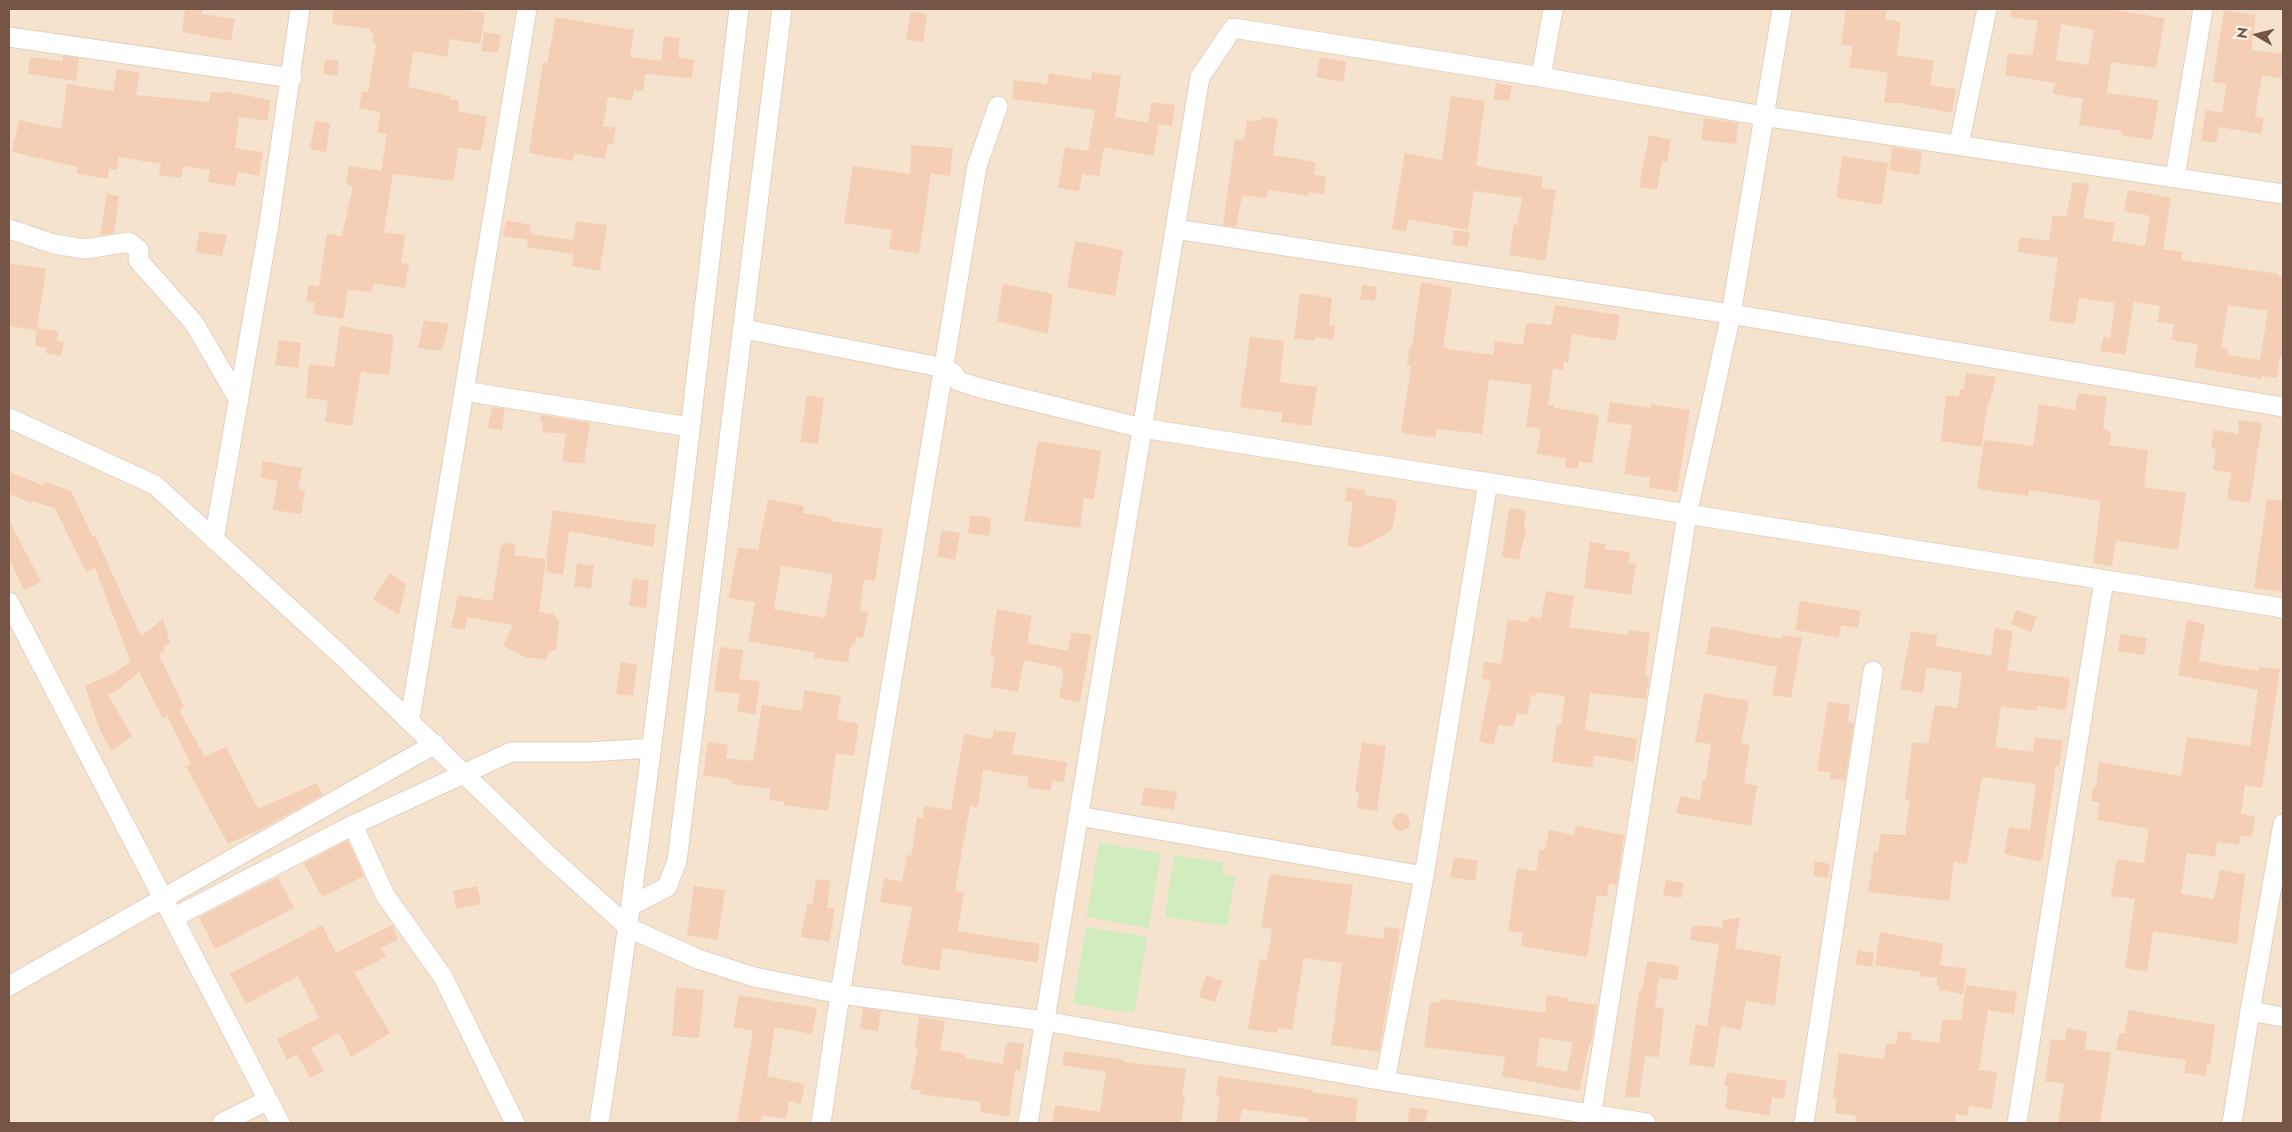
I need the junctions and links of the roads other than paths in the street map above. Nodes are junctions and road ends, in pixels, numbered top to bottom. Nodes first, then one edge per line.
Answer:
1 (300, 9) edge
2 (527, 9) edge
3 (739, 9) edge
4 (782, 9) edge
5 (1553, 9) edge
6 (1782, 9) edge
7 (1987, 9) edge
8 (2203, 9) edge
9 (9, 37) edge
10 (1541, 77) junction
11 (292, 78) junction
12 (998, 106) dead end
13 (1763, 116) junction
14 (1959, 144) junction
15 (2175, 177) junction
16 (2283, 194) edge
17 (9, 229) edge
18 (1174, 229) junction
19 (1731, 314) junction
20 (744, 329) junction
21 (945, 368) junction
22 (464, 390) junction
23 (239, 400) junction
24 (2283, 407) edge
25 (9, 418) edge
26 (689, 427) junction
27 (1142, 428) junction
28 (1488, 482) junction
29 (1687, 515) junction
30 (214, 540) junction
31 (2104, 580) junction
32 (9, 602) edge
33 (2283, 608) edge
34 (1873, 671) dead end
35 (410, 719) junction
36 (435, 744) junction
37 (652, 748) junction
38 (464, 773) junction
39 (1078, 816) junction
40 (353, 825) junction
41 (2282, 835) edge
42 (1424, 876) junction
43 (162, 898) junction
44 (632, 905) junction
45 (173, 918) junction
46 (629, 928) junction
47 (9, 986) edge
48 (840, 994) junction
49 (2250, 1011) junction
50 (2283, 1016) edge
51 (1044, 1021) junction
52 (1385, 1081) junction
53 (268, 1100) junction
54 (1591, 1118) edge
55 (222, 1123) edge
56 (280, 1123) edge
57 (515, 1123) edge
58 (599, 1123) edge
59 (822, 1123) edge
60 (1028, 1123) edge
61 (1646, 1123) edge
62 (1804, 1123) edge
63 (2017, 1123) edge
64 (2232, 1123) edge

1 - 11 street
2 - 22 street
3 - 26 street
4 - 20 street
5 - 10 street
6 - 13 street
7 - 14 street
8 - 15 street
9 - 11 street
10 - 13 street
10 - 18 street
11 - 23 street
12 - 21 street
13 - 14 street
13 - 19 street
14 - 15 street
15 - 16 street
17 - 23 street
18 - 19 street
18 - 27 street
19 - 24 street
19 - 29 street
20 - 21 street
20 - 44 street
21 - 27 street
21 - 48 street
22 - 26 street
22 - 35 street
23 - 30 street
25 - 30 street
26 - 37 street
27 - 28 street
27 - 39 street
28 - 29 street
28 - 42 street
29 - 31 street
29 - 54 street
30 - 35 street
31 - 33 street
31 - 63 street
32 - 43 street
34 - 62 street
35 - 36 street
36 - 38 street
36 - 43 street
37 - 38 street
37 - 44 street
38 - 40 street
38 - 46 street
39 - 42 street
39 - 51 street
40 - 45 street
40 - 57 street
41 - 49 street
42 - 52 street
43 - 45 street
43 - 47 street
44 - 46 street
45 - 53 street
46 - 48 street
46 - 58 street
48 - 51 street
48 - 59 street
49 - 50 street
49 - 64 street
51 - 52 street
51 - 60 street
52 - 54 street
53 - 55 street
53 - 56 street
54 - 61 street

